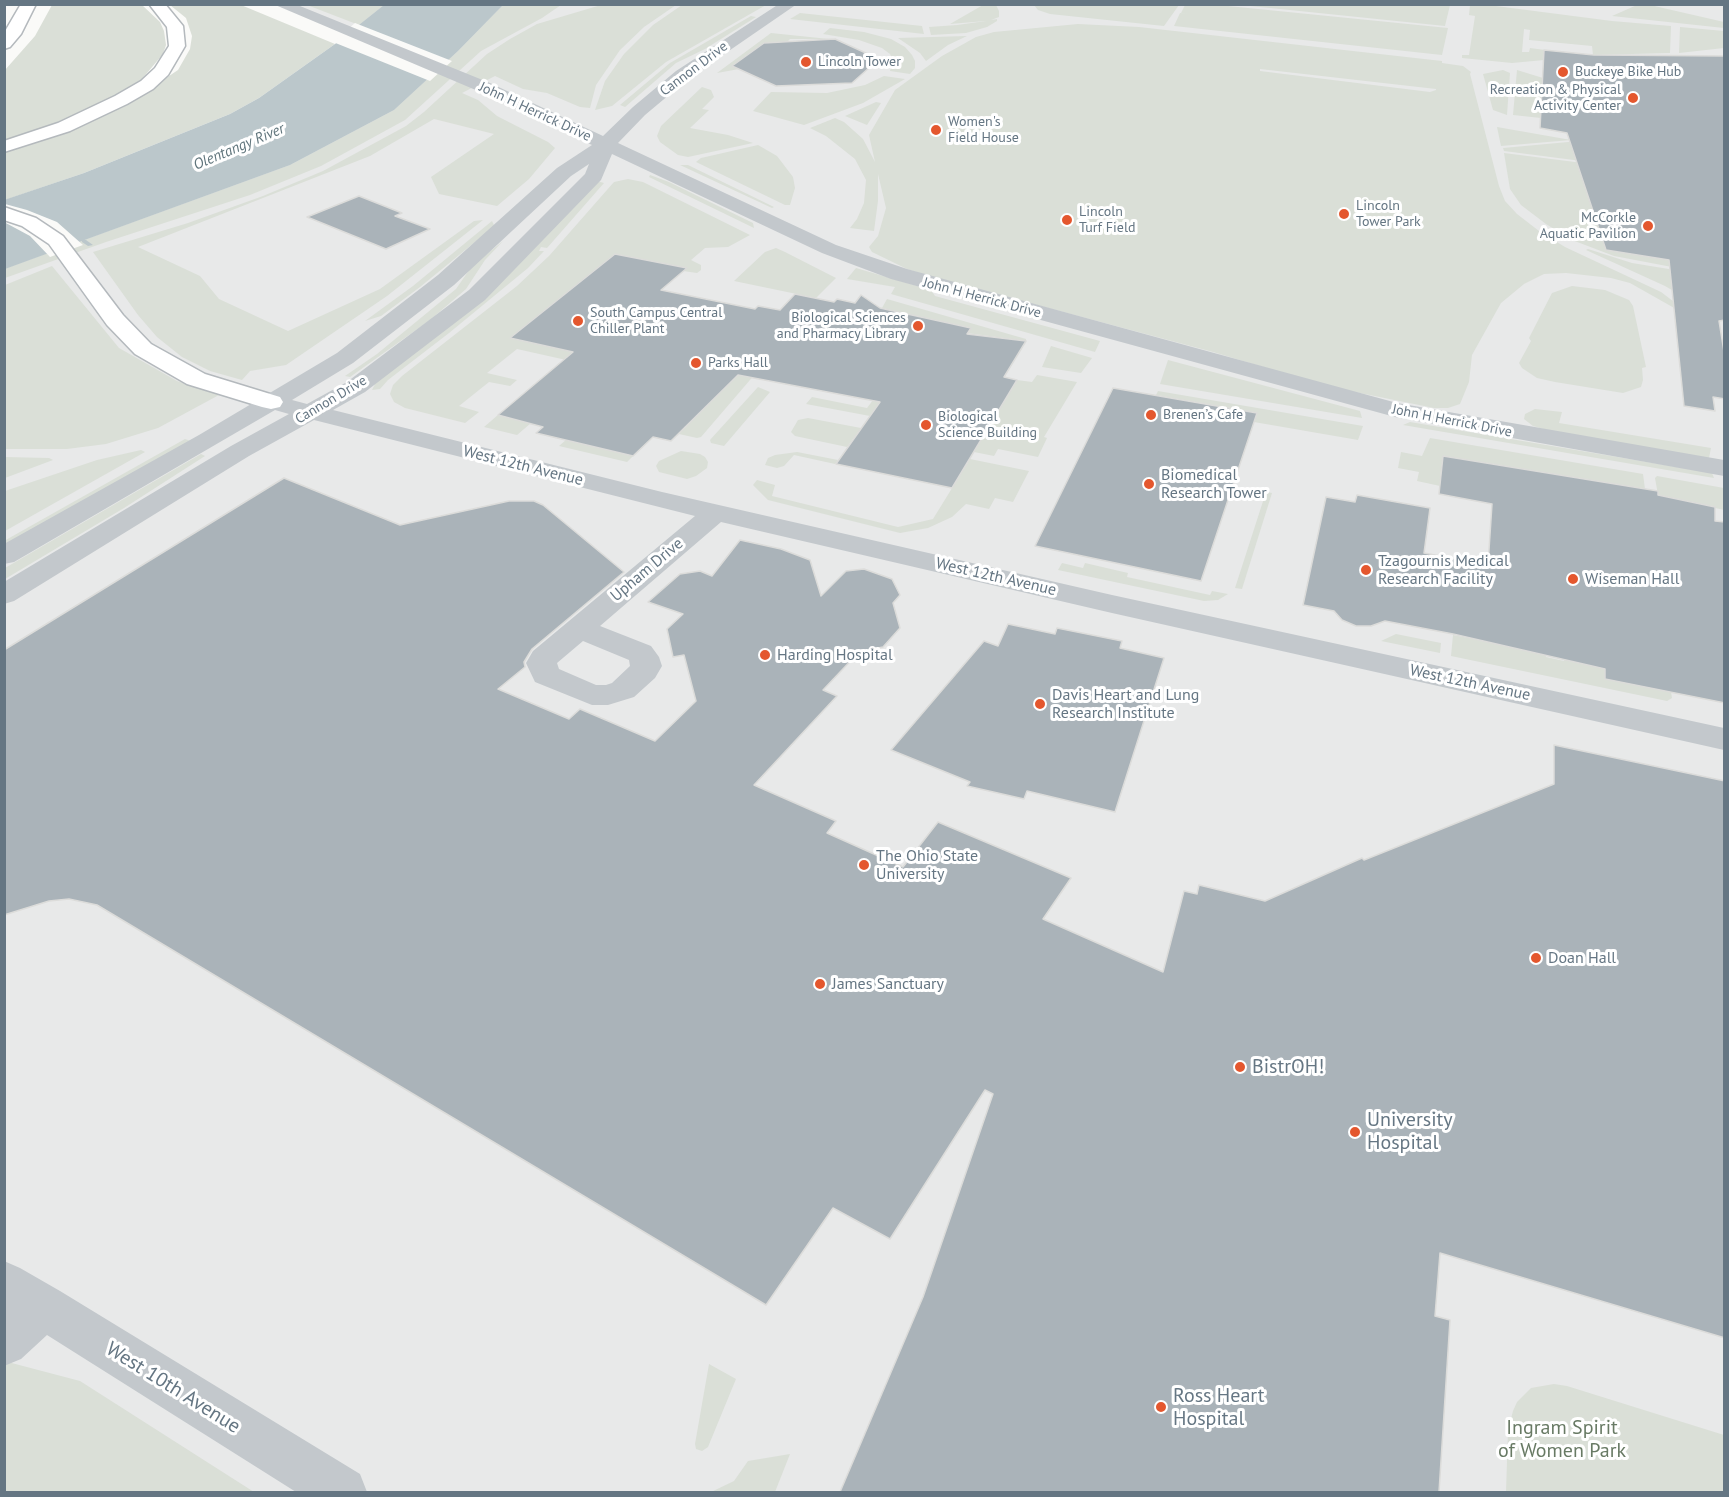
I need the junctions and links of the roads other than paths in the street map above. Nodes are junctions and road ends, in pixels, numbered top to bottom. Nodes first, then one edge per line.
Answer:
1 (28, 4) edge
2 (156, 4) edge
3 (280, 4) edge
4 (790, 4) edge
5 (4, 44) edge
6 (606, 144) junction
7 (4, 147) edge
8 (4, 213) edge
9 (271, 402) junction
10 (311, 412) junction
11 (1725, 468) edge
12 (716, 512) junction
13 (4, 556) edge
14 (4, 595) edge
15 (579, 628) dead end
16 (1725, 739) edge
17 (24, 1295) edge
18 (4, 1343) edge
19 (342, 1492) edge

1 - 5 highway
2 - 7 highway
3 - 6 street, John H Herrick Drive
4 - 6 street, Cannon Drive
6 - 9 street, Cannon Drive
6 - 10 street, Cannon Drive
6 - 11 street, John H Herrick Drive
8 - 9 highway
9 - 10 street, West 12th Avenue
9 - 13 street, Cannon Drive
10 - 12 street, West 12th Avenue
10 - 14 street, Cannon Drive
12 - 15 street, Upham Drive
12 - 16 street, West 12th Avenue
17 - 18 street
17 - 19 street, West 10th Avenue

